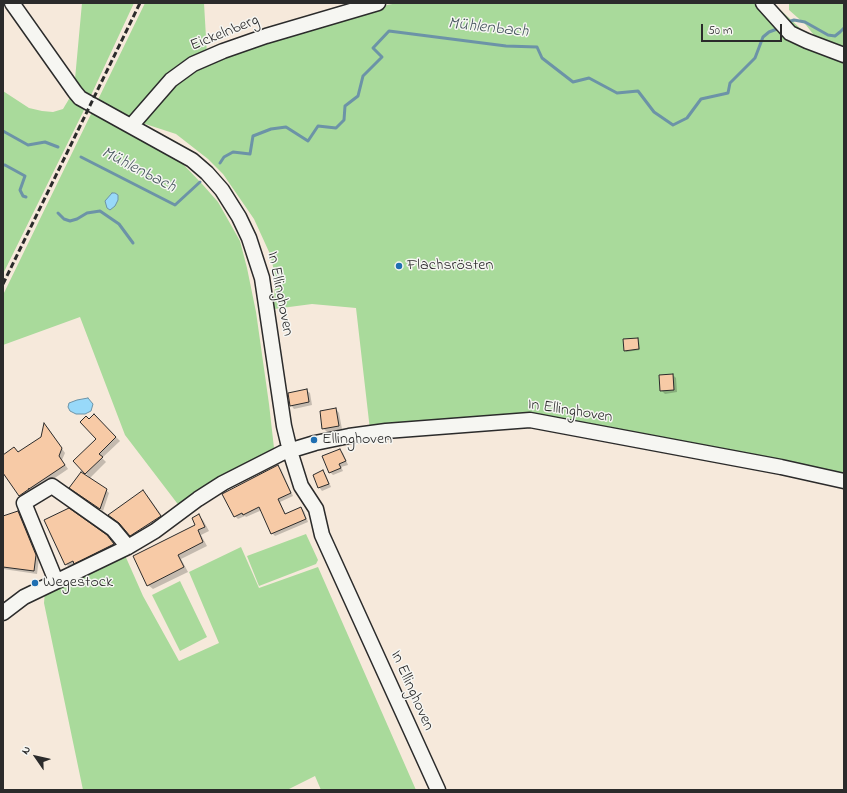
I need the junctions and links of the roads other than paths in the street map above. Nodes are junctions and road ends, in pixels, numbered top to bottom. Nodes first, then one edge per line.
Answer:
1 (12, 3) edge
2 (376, 3) edge
3 (763, 3) edge
4 (844, 55) edge
5 (131, 126) junction
6 (290, 451) junction
7 (844, 481) edge
8 (128, 547) junction
9 (56, 581) junction
10 (3, 613) edge
11 (438, 790) edge

1 - 5 street
2 - 5 street, Eickelnberg
3 - 4 street
5 - 6 street, In Ellinghoven
6 - 7 street, In Ellinghoven
6 - 8 street, In Ellinghoven
6 - 11 street, In Ellinghoven
8 - 9 street, In Ellinghoven
8 - 9 street
9 - 10 street, In Ellinghoven

